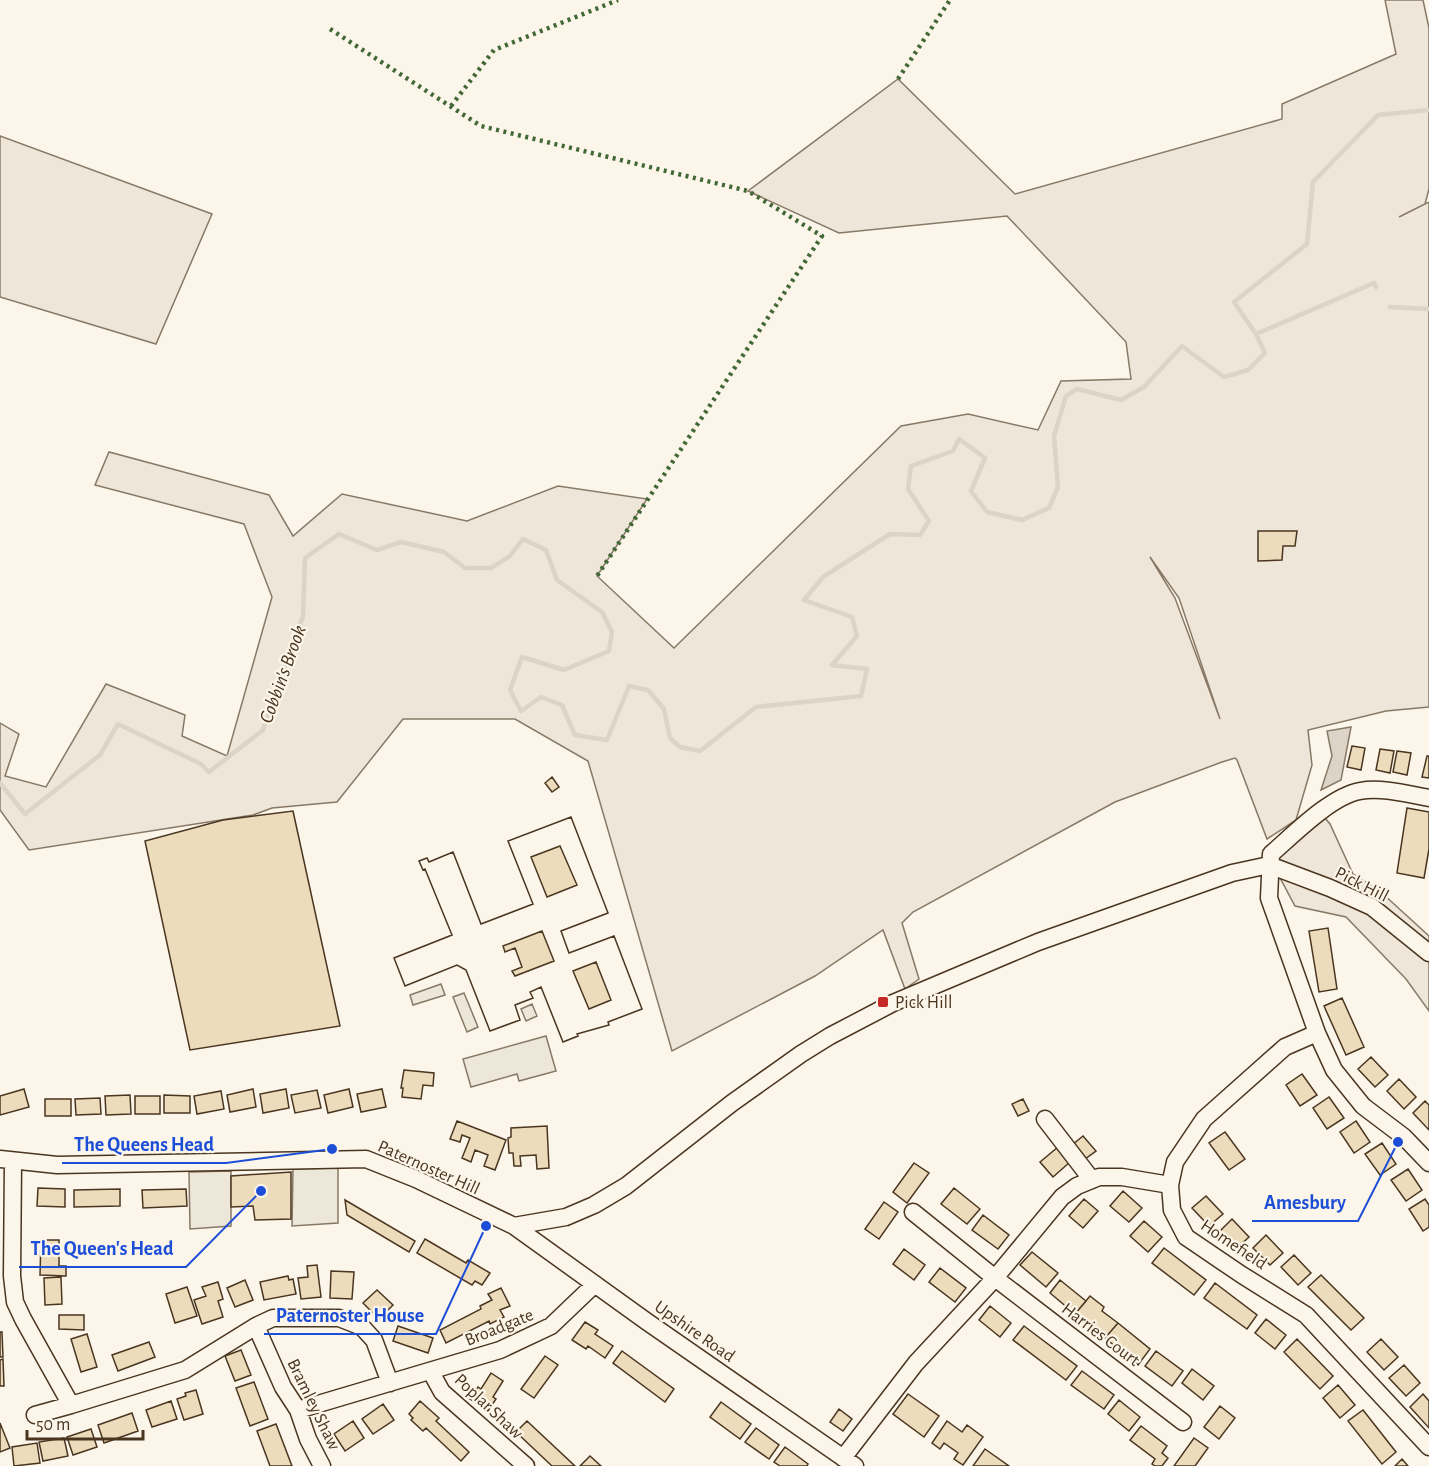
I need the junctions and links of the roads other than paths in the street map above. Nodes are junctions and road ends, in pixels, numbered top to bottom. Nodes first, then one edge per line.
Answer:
1 (1429, 798) edge
2 (1270, 860) junction
3 (1429, 953) edge
4 (1317, 1033) junction
5 (1045, 1119) dead end
6 (6, 1160) edge
7 (1429, 1163) edge
8 (1092, 1180) junction
9 (1170, 1185) junction
10 (914, 1212) dead end
11 (514, 1226) junction
12 (995, 1278) junction
13 (595, 1284) junction
14 (256, 1326) junction
15 (431, 1372) junction
16 (390, 1383) junction
17 (71, 1405) junction
18 (298, 1410) junction
19 (35, 1415) dead end
20 (1183, 1422) dead end
21 (1429, 1447) edge
22 (849, 1462) edge
23 (322, 1466) edge
24 (526, 1466) edge

1 - 2 street
2 - 3 street, Pick Hill
2 - 4 street
2 - 11 street
4 - 7 street
4 - 9 street, Homefield
5 - 8 street
6 - 11 street, Paternoster Hill
6 - 17 street
8 - 9 street
8 - 12 street
9 - 21 street, Homefield
10 - 12 street, Harries Court
11 - 13 street, Upshire Road
12 - 20 street, Harries Court
12 - 22 street
13 - 15 street, Broadgate
13 - 22 street, Upshire Road
14 - 16 street
14 - 17 street
14 - 18 street, Bramley Shaw
15 - 16 street, Broadgate
15 - 24 street, Poplar Shaw
16 - 18 street, Broadgate
17 - 19 street
18 - 23 street, Bramley Shaw

